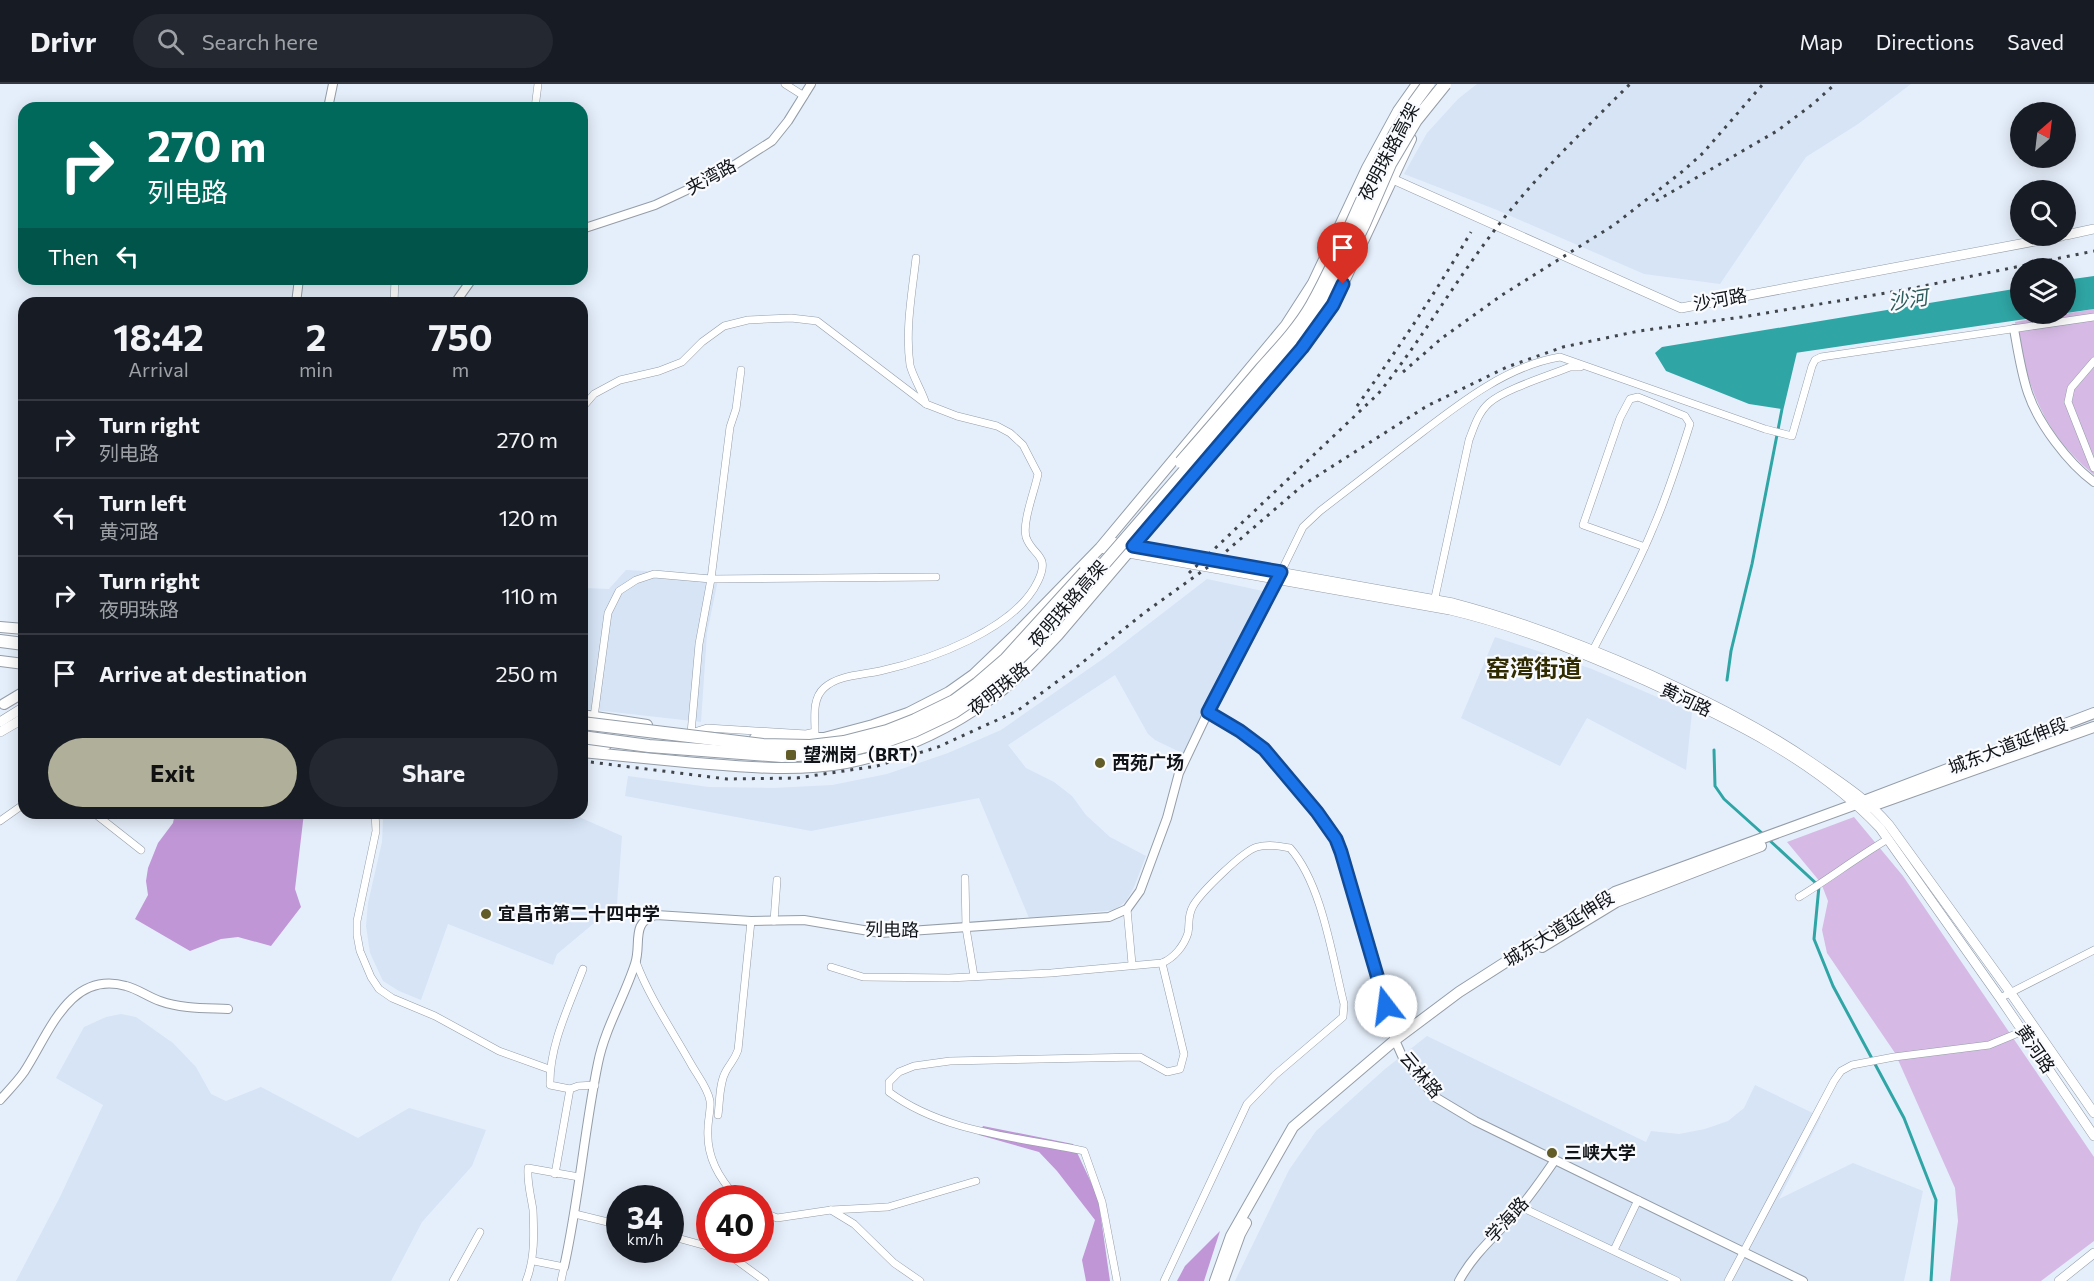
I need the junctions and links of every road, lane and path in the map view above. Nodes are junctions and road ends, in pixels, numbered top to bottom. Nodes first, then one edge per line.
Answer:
1 (333, 84) edge
2 (538, 84) edge
3 (785, 84) edge
4 (811, 84) edge
5 (1417, 84) edge
6 (1428, 84) edge
7 (1445, 84) edge
8 (1452, 84) edge
9 (804, 96) junction
10 (328, 102) edge
11 (536, 102) edge
12 (1367, 168) junction
13 (1392, 179) junction
14 (588, 228) edge
15 (2094, 230) edge
16 (2076, 233) edge
17 (2010, 245) edge
18 (916, 258) dead end
19 (2094, 317) edge
20 (2014, 329) junction
21 (2094, 361) edge
22 (1585, 367) junction
23 (741, 370) dead end
24 (588, 401) edge
25 (926, 404) junction
26 (2094, 468) edge
27 (2094, 482) edge
28 (1103, 544) junction
29 (1644, 547) junction
30 (1130, 549) junction
31 (1279, 575) junction
32 (936, 577) dead end
33 (711, 579) junction
34 (1433, 603) junction
35 (0, 627) edge
36 (18, 628) edge
37 (0, 641) edge
38 (18, 643) edge
39 (1591, 653) junction
40 (0, 661) edge
41 (18, 663) edge
42 (18, 696) edge
43 (2, 706) edge
44 (18, 708) edge
45 (1208, 712) junction
46 (2094, 713) edge
47 (588, 716) edge
48 (594, 717) junction
49 (0, 719) edge
50 (18, 723) edge
51 (588, 724) edge
52 (2094, 727) edge
53 (0, 732) edge
54 (691, 733) junction
55 (588, 738) edge
56 (588, 744) edge
57 (649, 746) junction
58 (588, 753) edge
59 (1864, 805) junction
60 (18, 808) edge
61 (102, 819) edge
62 (375, 819) edge
63 (0, 821) edge
64 (1888, 839) junction
65 (141, 850) dead end
66 (965, 878) dead end
67 (777, 880) dead end
68 (1799, 897) dead end
69 (1127, 909) junction
70 (751, 921) junction
71 (774, 921) junction
72 (966, 927) junction
73 (2094, 950) edge
74 (636, 962) junction
75 (1162, 963) junction
76 (1132, 964) junction
77 (831, 967) dead end
78 (583, 969) dead end
79 (974, 976) junction
80 (2010, 992) junction
81 (2000, 998) junction
82 (228, 1009) dead end
83 (2024, 1031) junction
84 (1396, 1042) junction
85 (549, 1069) junction
86 (595, 1085) junction
87 (570, 1089) junction
88 (0, 1100) edge
89 (2094, 1113) edge
90 (718, 1115) dead end
91 (2094, 1136) edge
92 (1556, 1160) junction
93 (555, 1173) junction
94 (579, 1178) junction
95 (976, 1181) dead end
96 (725, 1185) edge
97 (1638, 1200) junction
98 (1521, 1207) junction
99 (831, 1210) junction
100 (575, 1214) junction
101 (774, 1217) edge
102 (606, 1221) edge
103 (480, 1232) dead end
104 (1614, 1250) junction
105 (1744, 1252) junction
106 (2094, 1253) edge
107 (2090, 1260) edge
108 (534, 1261) junction
109 (741, 1263) edge
110 (564, 1267) junction
111 (453, 1281) edge
112 (526, 1281) edge
113 (561, 1281) edge
114 (765, 1281) edge
115 (920, 1281) edge
116 (1117, 1281) edge
117 (1164, 1281) edge
118 (1215, 1281) edge
119 (1222, 1281) edge
120 (1459, 1281) edge
121 (1677, 1281) edge
122 (1728, 1281) edge
123 (1803, 1281) edge
124 (2059, 1281) edge

1 - 10 street
2 - 11 street
3 - 9 street
4 - 9 street, 夹湾路
5 - 12 main road, 夜明珠路
6 - 51 highway, 夜明珠路高架, bridge
7 - 57 highway, 夜明珠路高架, bridge
8 - 13 main road, 夜明珠路
9 - 14 street, 夹湾路
12 - 13 main road, 沙河路
12 - 28 main road, 夜明珠路
13 - 17 main road, 沙河路
13 - 30 main road, 夜明珠路
15 - 16 main road, 沙河路
18 - 25 street
19 - 20 street
20 - 22 street
20 - 27 street
21 - 26 street
22 - 31 street
22 - 34 street
23 - 33 street
24 - 25 street
25 - 54 street
28 - 30 main road, 黄河路
28 - 54 main road, 夜明珠路
29 - 29 street
29 - 39 street
30 - 31 main road, 黄河路
30 - 58 main road, 夜明珠路
31 - 34 main road, 黄河路
31 - 45 street
32 - 33 street
33 - 48 street
33 - 54 street
34 - 39 main road, 黄河路
35 - 36 main road
37 - 38 highway
39 - 59 main road, 黄河路
40 - 41 main road
42 - 43 main road
44 - 49 main road
45 - 69 street
45 - 84 street, 云林路
46 - 59 main road, 城东大道延伸段
47 - 48 main road, 夜明珠路
48 - 54 main road, 夜明珠路
50 - 53 main road
52 - 59 main road, 城东大道延伸段
55 - 57 highway, 夜明珠路高架, bridge
56 - 57 main road, bridge
59 - 64 main road, 黄河路
59 - 80 main road, 黄河路
59 - 84 main road, 城东大道延伸段
60 - 63 street
61 - 65 street
62 - 85 street
64 - 68 street
64 - 81 main road, 黄河路
66 - 72 street
67 - 71 street
69 - 72 street, 列电路
69 - 76 street
70 - 71 street, 列电路
70 - 74 street, 列电路
70 - 90 street
71 - 72 street, 列电路
72 - 79 street
73 - 80 street
74 - 86 street, 列电路
74 - 96 street
75 - 76 street
75 - 116 street
75 - 117 street
76 - 79 street
77 - 79 street
78 - 85 street
80 - 81 street
80 - 89 main road, 黄河路
81 - 83 main road, 黄河路
82 - 88 street
83 - 91 main road, 黄河路
83 - 105 street
84 - 92 street, 云林路
84 - 118 main road, 城东大道延伸段
84 - 119 main road, 城东大道延伸段
85 - 87 street
86 - 87 street
86 - 94 street, 列电路
87 - 93 street
92 - 97 street, 云林路
92 - 98 street, 学海路
93 - 94 street
93 - 108 street
94 - 100 street, 列电路
95 - 99 street
97 - 104 street
97 - 105 street, 云林路
98 - 104 street
98 - 120 street, 学海路
99 - 101 street
99 - 115 street
100 - 102 street
100 - 110 street, 列电路
103 - 111 street
104 - 121 street
105 - 122 street
105 - 123 street, 云林路
106 - 107 main road
107 - 124 main road
108 - 110 street
108 - 112 street
109 - 114 street
110 - 113 street

